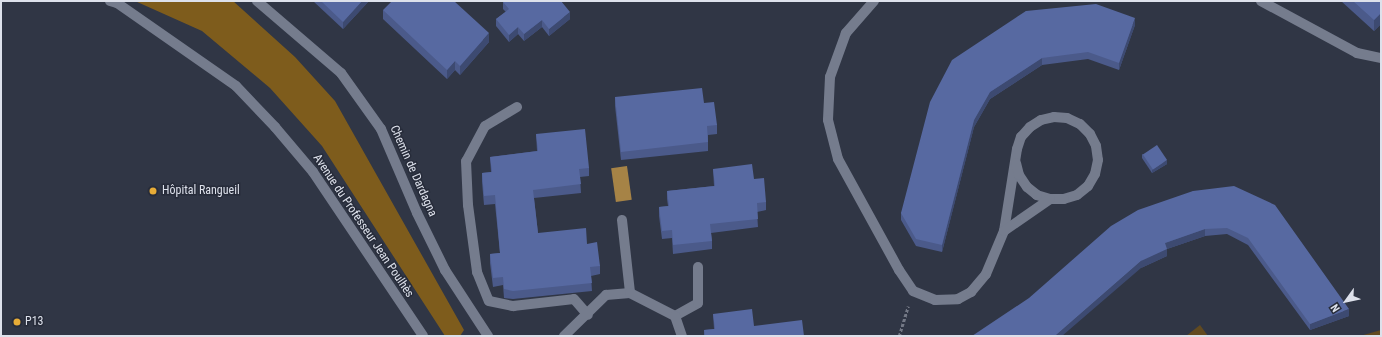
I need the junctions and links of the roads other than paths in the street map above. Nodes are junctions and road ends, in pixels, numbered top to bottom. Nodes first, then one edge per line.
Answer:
1 (110, 1) edge
2 (257, 1) edge
3 (874, 1) edge
4 (1261, 1) edge
5 (1381, 58) edge
6 (517, 107) dead end
7 (1016, 163) junction
8 (1050, 199) junction
9 (622, 220) dead end
10 (1004, 231) junction
11 (698, 267) dead end
12 (630, 293) junction
13 (588, 315) junction
14 (675, 316) junction
15 (423, 336) edge
16 (488, 336) edge
17 (564, 336) edge
18 (682, 336) edge

1 - 15 street, Avenue du Professeur Jean Poulhès
2 - 16 street, Chemin de Dardagna
3 - 10 street
4 - 5 street
6 - 13 street
7 - 8 street
7 - 8 street
7 - 10 street
8 - 10 street
9 - 12 street
11 - 14 street
12 - 13 street
12 - 14 street
13 - 17 street
14 - 18 street

